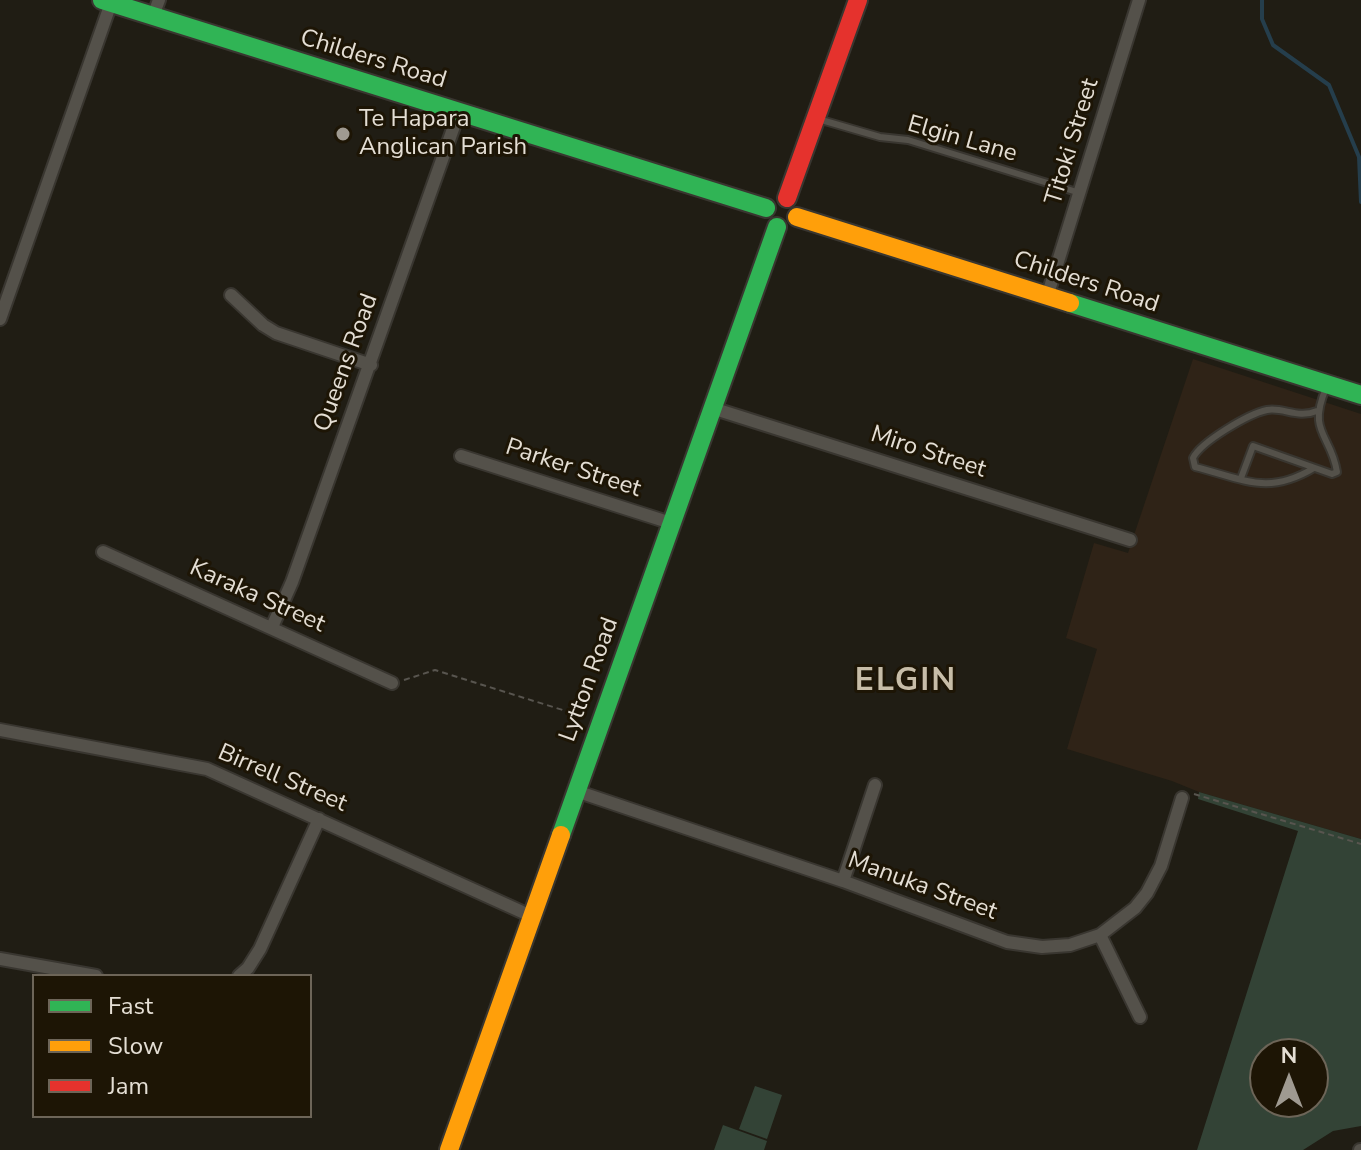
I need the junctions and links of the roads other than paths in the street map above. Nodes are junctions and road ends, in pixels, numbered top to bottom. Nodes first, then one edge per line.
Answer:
1 (858, 0) edge
2 (1139, 0) edge
3 (106, 1) edge
4 (156, 8) edge
5 (459, 112) junction
6 (815, 119) junction
7 (1080, 193) junction
8 (787, 198) junction
9 (766, 208) junction
10 (797, 217) junction
11 (777, 227) junction
12 (231, 295) dead end
13 (1047, 297) junction
14 (0, 319) edge
15 (371, 365) junction
16 (1328, 384) junction
17 (1361, 395) edge
18 (712, 408) junction
19 (1317, 411) junction
20 (461, 456) dead end
21 (1314, 468) junction
22 (1241, 478) junction
23 (671, 523) junction
24 (1130, 540) dead end
25 (103, 552) dead end
26 (272, 627) junction
27 (392, 683) road end
28 (0, 730) edge
29 (875, 785) dead end
30 (576, 791) junction
31 (1182, 798) road end
32 (319, 819) junction
33 (843, 881) junction
34 (531, 916) junction
35 (1100, 935) junction
36 (0, 959) edge
37 (85, 974) edge
38 (241, 974) edge
39 (1140, 1017) dead end
40 (449, 1150) edge

1 - 6 main road
2 - 7 street, Titoki Street
3 - 4 main road, Childers Road
3 - 14 street
4 - 5 main road, Childers Road
5 - 9 main road, Childers Road
5 - 15 street, Queens Road
6 - 7 lane, Elgin Lane
6 - 8 main road
7 - 13 street, Titoki Street
8 - 9 main road
8 - 10 main road
9 - 11 main road
10 - 11 main road
10 - 13 main road, Childers Road
11 - 18 main road, Lytton Road
12 - 15 street
13 - 16 main road, Childers Road
15 - 26 street, Queens Road
16 - 17 main road, Childers Road
16 - 19 lane
18 - 23 main road, Lytton Road
18 - 24 street, Miro Street
19 - 21 lane
19 - 22 lane
20 - 23 street, Parker Street
21 - 22 lane
21 - 22 lane
23 - 30 main road, Lytton Road
25 - 26 street, Karaka Street
26 - 27 street, Karaka Street
28 - 32 street, Birrell Street
29 - 33 street
30 - 33 street, Manuka Street
30 - 34 main road, Lytton Road
31 - 35 street, Manuka Street
32 - 34 street, Birrell Street
32 - 38 street
33 - 35 street, Manuka Street
34 - 40 main road, Lytton Road
35 - 39 street
36 - 37 street

